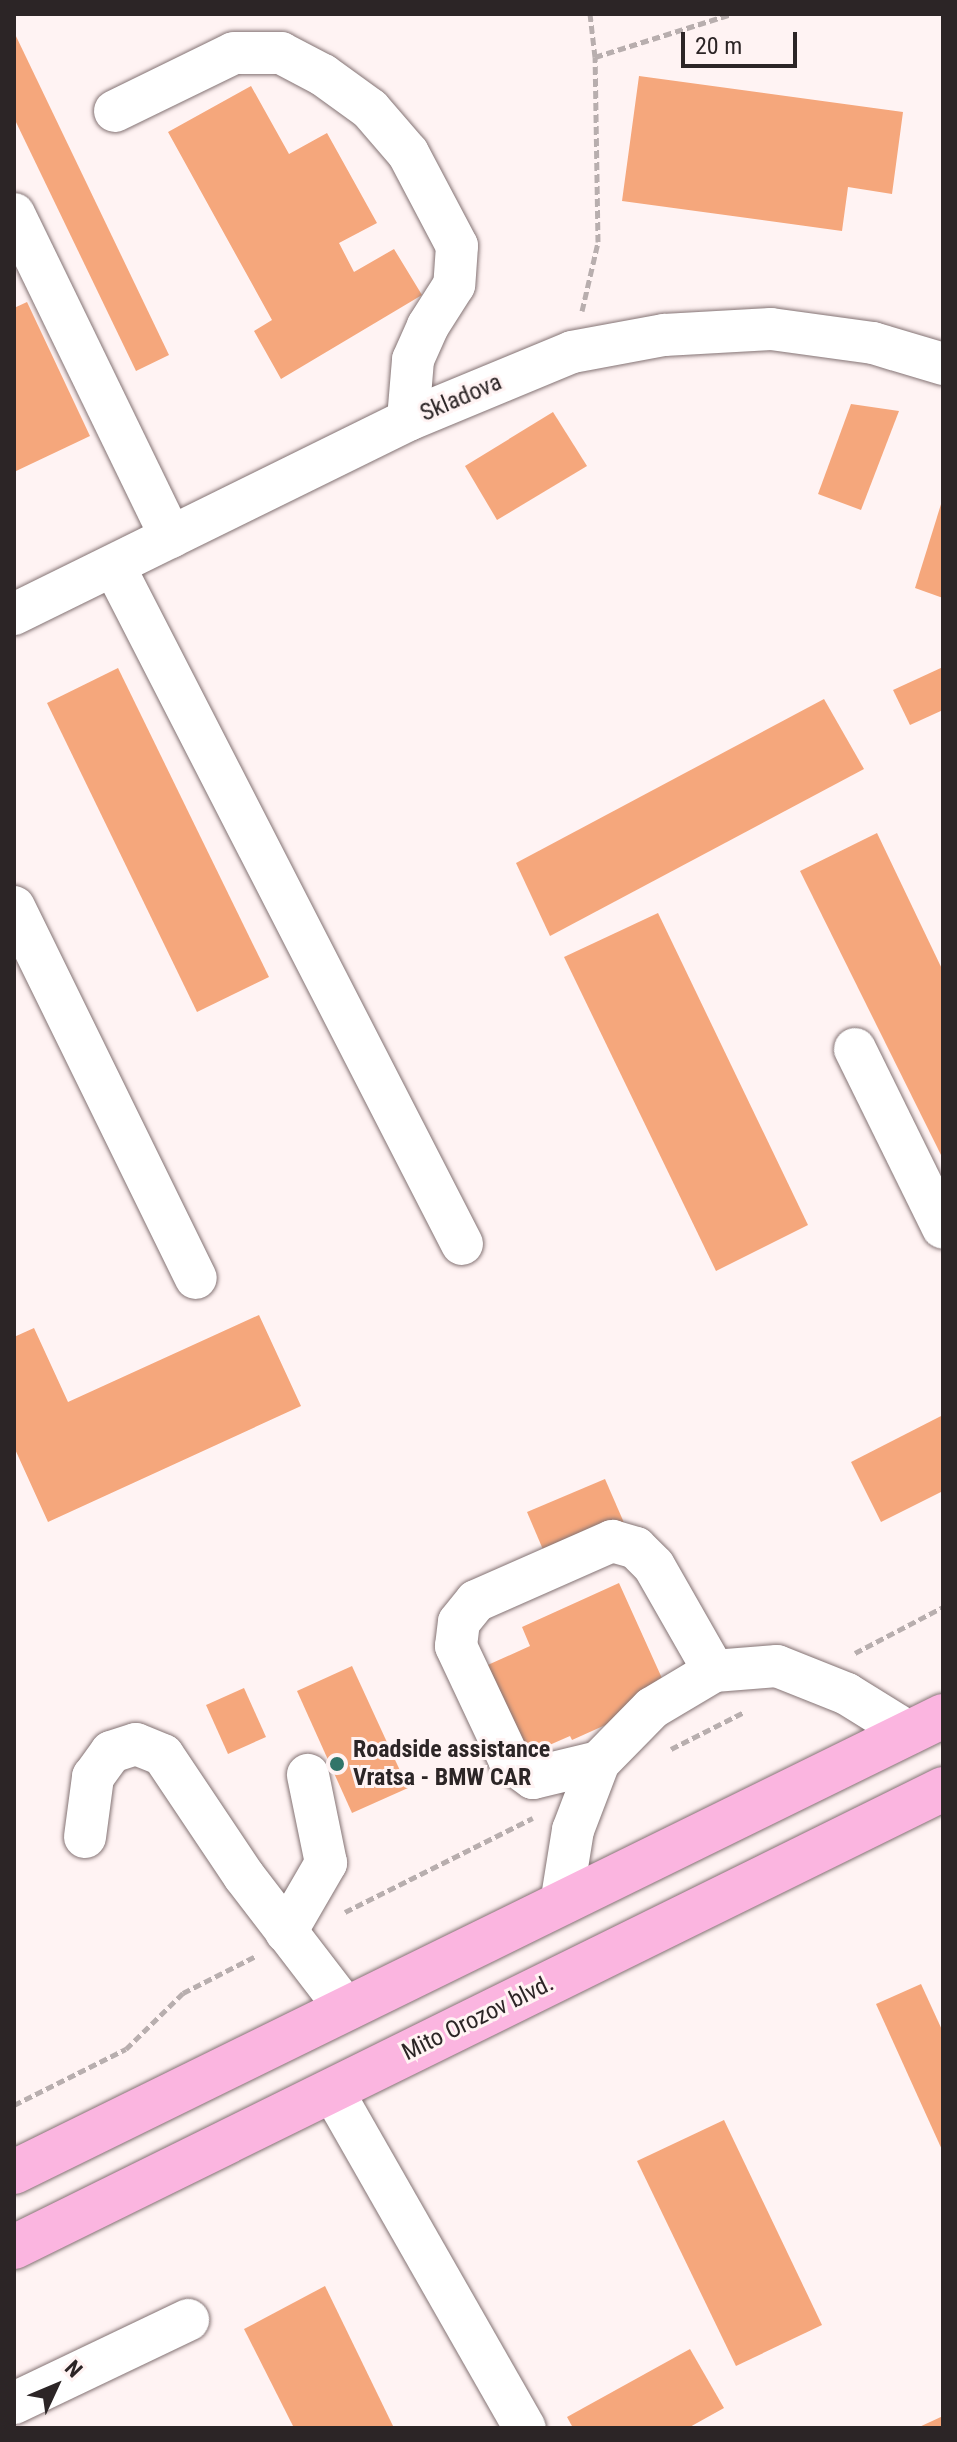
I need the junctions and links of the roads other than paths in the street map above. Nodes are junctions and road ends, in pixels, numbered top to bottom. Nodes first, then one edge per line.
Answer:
1 (115, 111) dead end
2 (14, 214) edge
3 (29, 272) edge
4 (943, 364) edge
5 (408, 420) junction
6 (171, 537) junction
7 (114, 566) junction
8 (14, 614) edge
9 (14, 907) edge
10 (855, 1049) dead end
11 (943, 1228) edge
12 (462, 1244) dead end
13 (196, 1278) dead end
14 (714, 1671) junction
15 (926, 1724) edge
16 (308, 1775) dead end
17 (594, 1776) junction
18 (943, 1789) edge
19 (85, 1837) dead end
20 (561, 1904) junction
21 (288, 1935) junction
22 (346, 2009) junction
23 (332, 2090) junction
24 (14, 2172) edge
25 (14, 2247) edge
26 (188, 2320) dead end
27 (14, 2403) edge
28 (525, 2428) edge

1 - 5 street
2 - 3 street
3 - 6 street
4 - 5 street, Skladova
5 - 6 street, Skladova
6 - 7 street, Skladova
7 - 8 street, Skladova
7 - 12 street
9 - 13 street
10 - 11 street
14 - 15 street
14 - 17 street
14 - 17 street
15 - 20 main road
16 - 21 street
17 - 20 street
18 - 23 main road, Mito Orozov blvd.
19 - 21 street
20 - 22 main road
21 - 22 street
22 - 24 main road
23 - 25 main road, Mito Orozov blvd.
23 - 28 street
26 - 27 street

